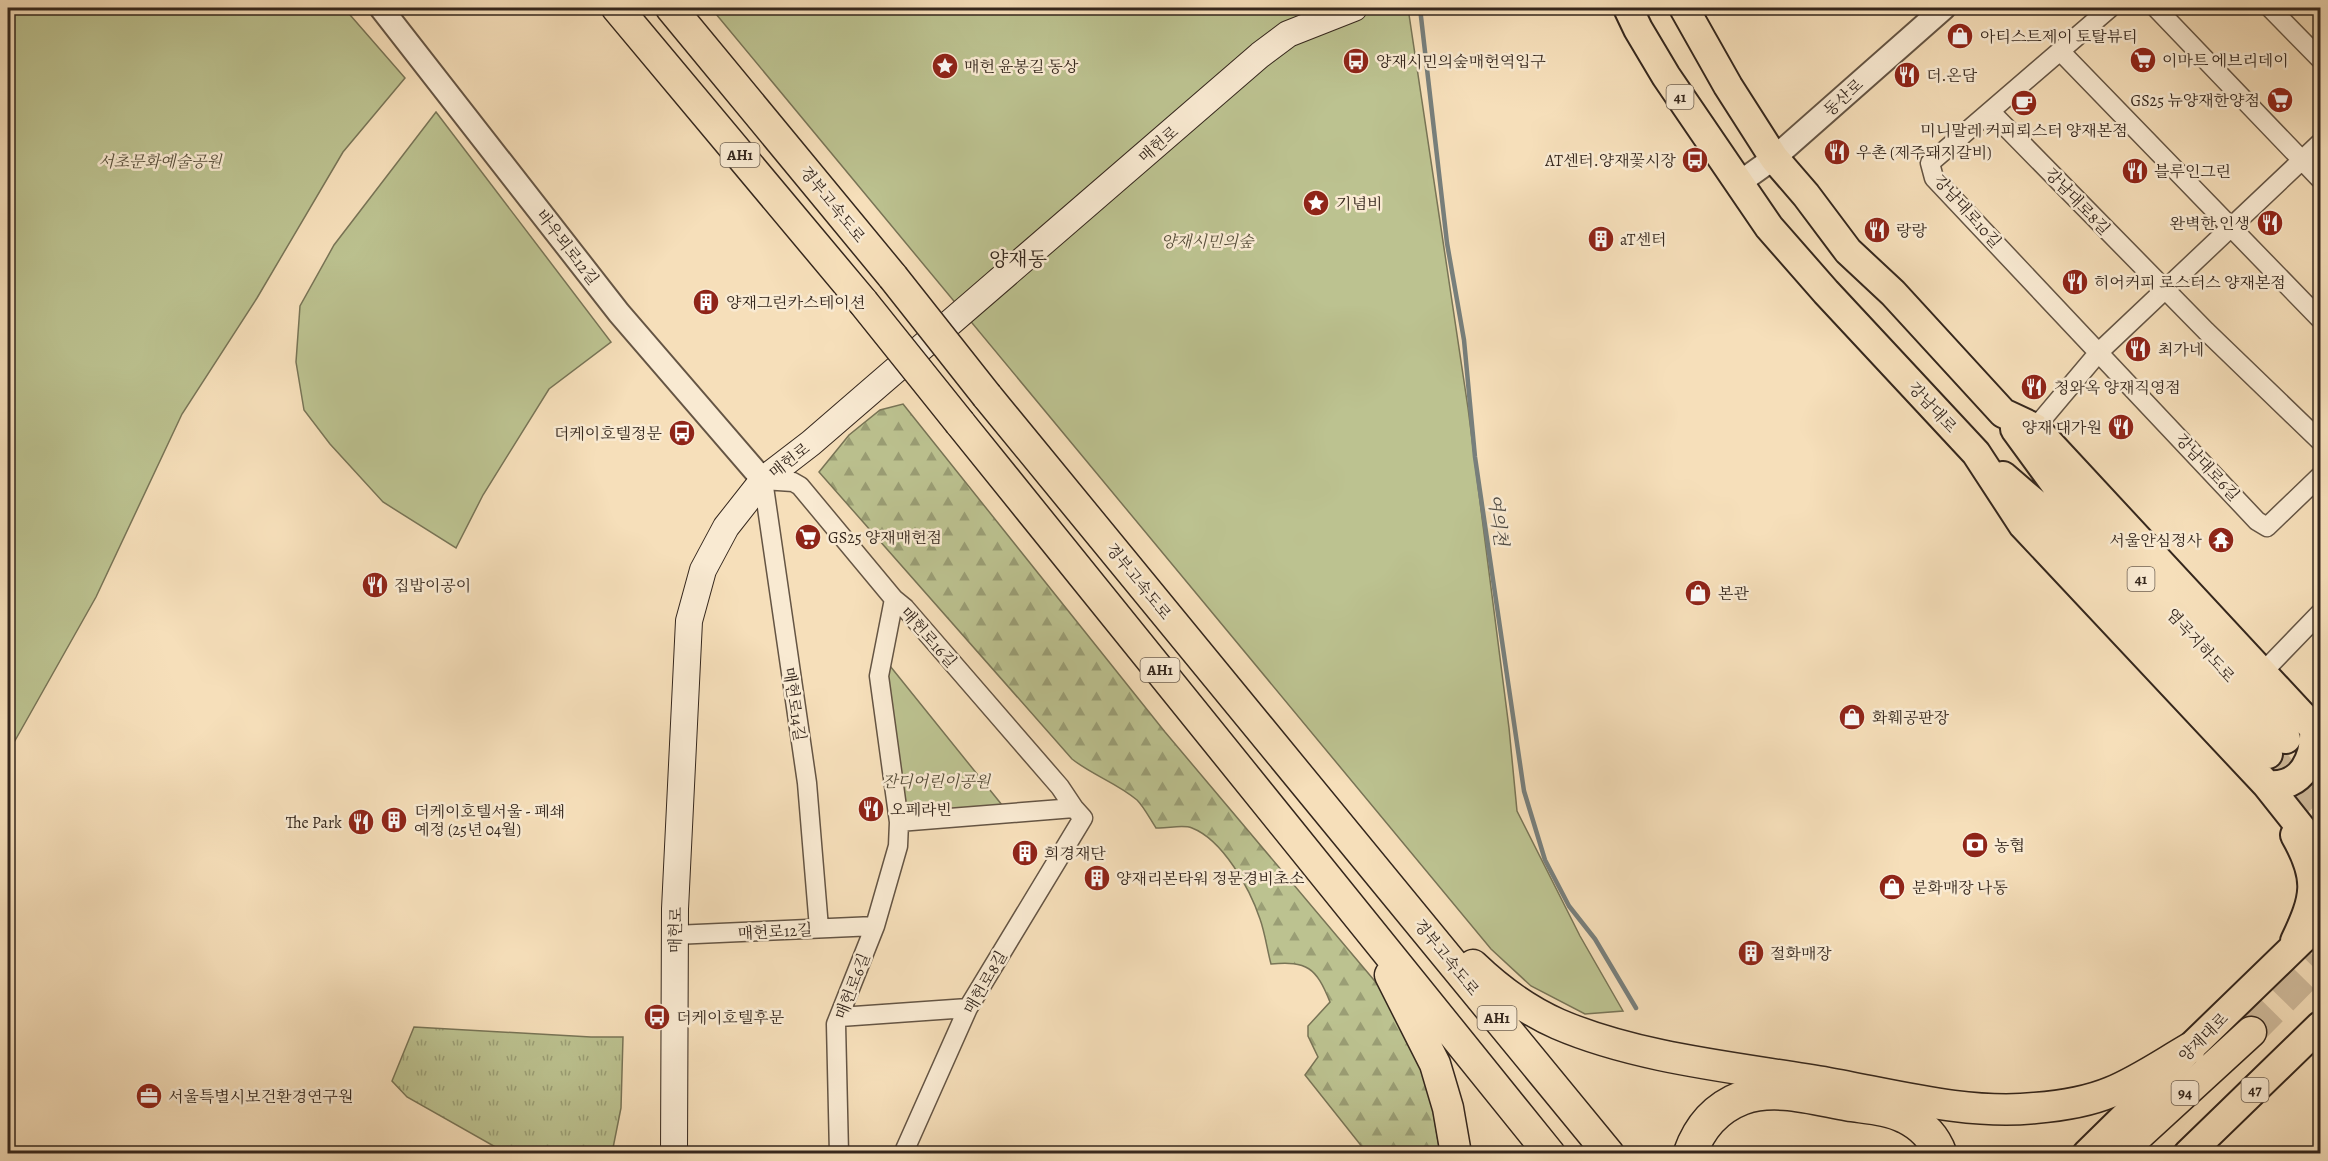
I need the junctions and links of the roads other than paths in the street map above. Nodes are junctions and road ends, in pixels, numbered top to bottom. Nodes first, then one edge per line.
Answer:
1 (381, 8) edge
2 (617, 8) edge
3 (671, 8) edge
4 (1354, 8) edge
5 (1628, 8) edge
6 (1684, 8) edge
7 (1944, 8) edge
8 (2110, 8) edge
9 (2156, 8) edge
10 (2270, 8) edge
11 (2061, 52) junction
12 (2320, 59) edge
13 (1991, 112) junction
14 (2320, 143) edge
15 (1774, 158) junction
16 (2302, 160) junction
17 (2320, 179) edge
18 (1739, 183) junction
19 (2229, 228) junction
20 (2165, 289) junction
21 (2320, 320) edge
22 (2099, 352) junction
23 (2003, 413) junction
24 (2035, 428) junction
25 (2320, 441) edge
26 (1976, 453) junction
27 (2320, 476) edge
28 (763, 480) junction
29 (894, 599) junction
30 (2320, 614) edge
31 (2262, 673) junction
32 (2317, 731) edge
33 (2267, 785) junction
34 (1079, 813) junction
35 (899, 822) junction
36 (2320, 852) edge
37 (1386, 882) junction
38 (1360, 917) junction
39 (2320, 922) edge
40 (875, 926) junction
41 (819, 928) junction
42 (674, 935) junction
43 (2266, 974) junction
44 (968, 1008) junction
45 (840, 1017) junction
46 (2320, 1026) edge
47 (2190, 1048) junction
48 (674, 1154) edge
49 (839, 1154) edge
50 (903, 1154) edge
51 (1456, 1154) edge
52 (1550, 1154) edge
53 (1609, 1154) edge
54 (1690, 1154) edge
55 (1940, 1154) edge
56 (2087, 1154) edge
57 (2118, 1154) edge
58 (2149, 1154) edge
59 (2188, 1154) edge

1 - 28 street, 바우뫼로12길
2 - 38 highway, AH1, bridge
3 - 37 highway, 경부고속도로 / AH1, bridge
4 - 28 main road, 매헌로
5 - 18 main road, 강남대로 / 41
6 - 15 main road, 41
7 - 15 street, 동산로
8 - 11 street, 강남대로10길
9 - 16 street
10 - 12 street
11 - 13 street, 강남대로10길
11 - 19 street
13 - 20 street, 강남대로8길
13 - 22 street, 강남대로10길
14 - 16 street
15 - 18 street, 동산로
15 - 23 main road, 41
16 - 17 street
16 - 19 street
18 - 26 main road, 강남대로 / 41
19 - 20 street
19 - 21 street
20 - 22 street
20 - 25 street, 강남대로8길
22 - 24 street
22 - 27 street, 강남대로6길
23 - 24 main road
23 - 26 main road, 염곡지하도로 / 41
24 - 31 main road
26 - 33 main road, 강남대로
28 - 29 street, 매헌로16길
28 - 41 street, 매헌로14길
28 - 42 main road, 매헌로
29 - 34 street, 매헌로16길
29 - 35 street, 매헌로6길
30 - 31 street
31 - 32 main road
32 - 33 main road
33 - 36 main road
33 - 43 main road
34 - 35 street
34 - 44 street, 매헌로8길
35 - 40 street, 매헌로6길
37 - 47 highway
37 - 53 highway, 경부고속도로 / AH1
38 - 51 highway
38 - 52 highway, AH1
39 - 43 main road, 양재대로
40 - 41 street, 매헌로12길
40 - 45 street, 매헌로6길
41 - 42 street, 매헌로12길
42 - 48 main road, 매헌로
43 - 47 main road, 양재대로
44 - 45 street
44 - 50 street, 매헌로8길
45 - 49 street, 매헌로6길
46 - 59 main road, 47
47 - 56 main road, 양재대로
54 - 55 highway
57 - 58 highway, 양재대로 / 94

